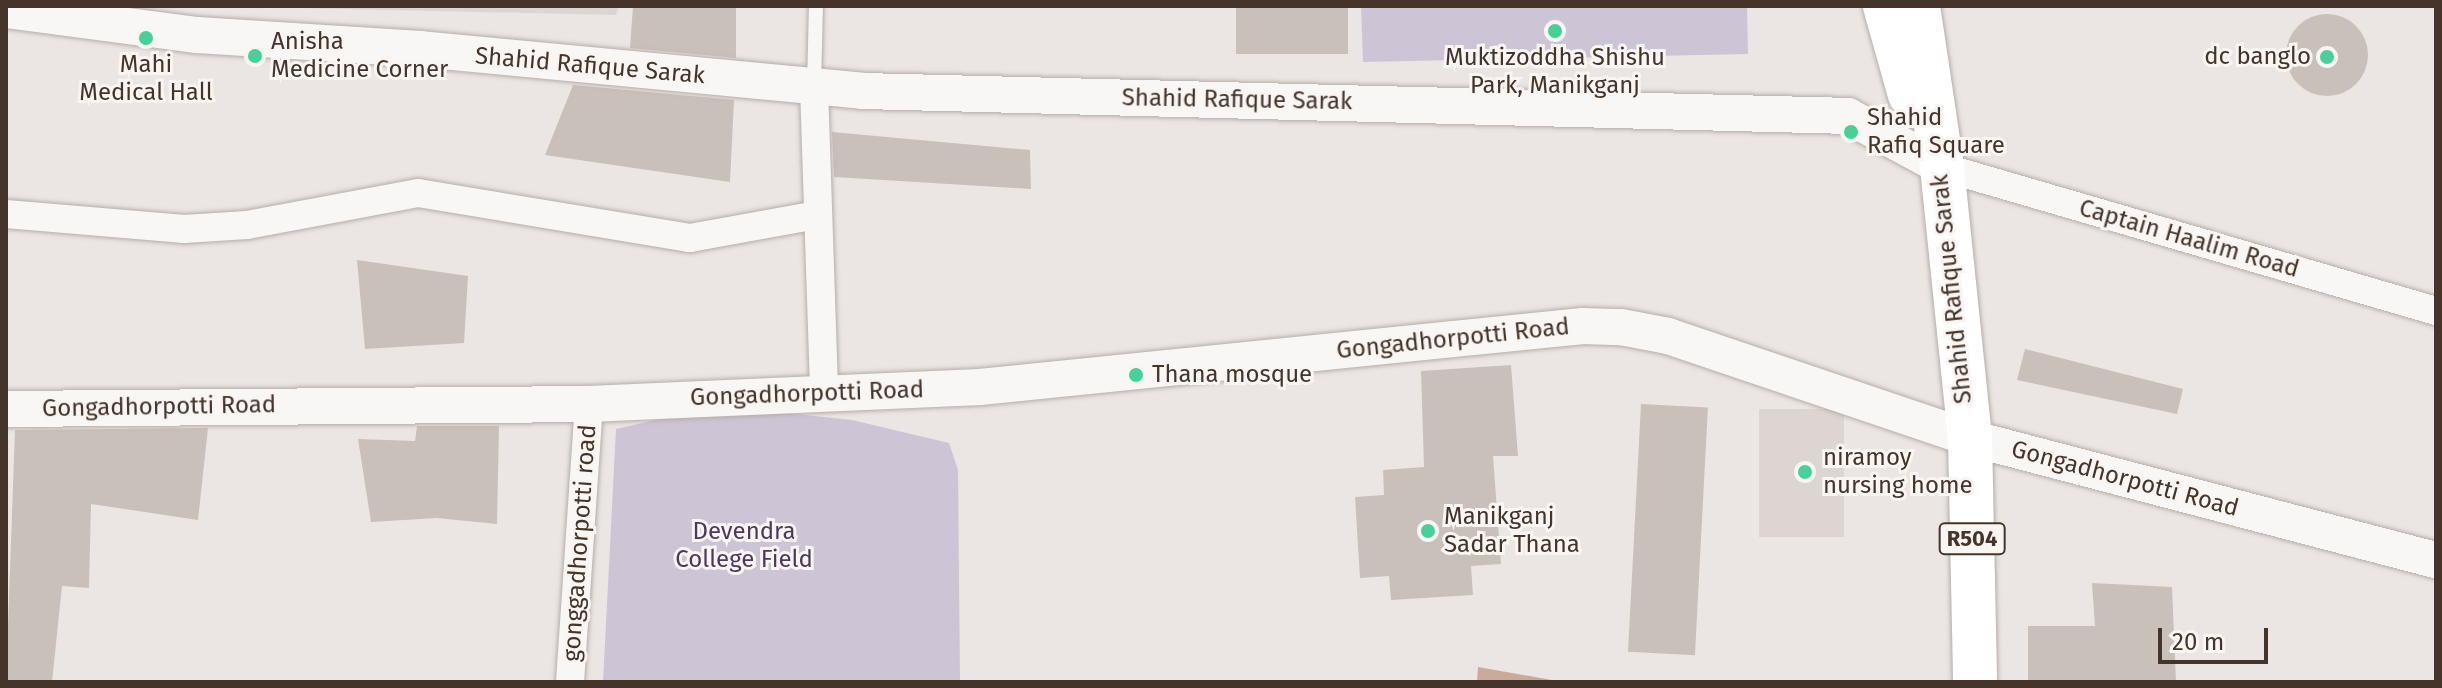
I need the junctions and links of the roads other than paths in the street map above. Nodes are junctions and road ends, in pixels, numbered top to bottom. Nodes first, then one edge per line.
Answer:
1 (816, 6) edge
2 (1885, 6) edge
3 (1918, 6) edge
4 (6, 10) edge
5 (197, 20) edge
6 (814, 87) junction
7 (1944, 180) junction
8 (6, 214) edge
9 (817, 226) junction
10 (2436, 311) edge
11 (823, 380) junction
12 (589, 404) junction
13 (6, 409) edge
14 (1966, 418) junction
15 (2436, 560) edge
16 (570, 682) edge
17 (1975, 682) edge

1 - 6 lane
2 - 7 main road, R504
3 - 7 main road, R504
4 - 5 street, Shahid Rafique Sarak
5 - 6 street, Shahid Rafique Sarak
6 - 7 street, Shahid Rafique Sarak
6 - 9 street
7 - 10 street, Captain Haalim Road
7 - 14 main road, Shahid Rafique Sarak / R504
8 - 9 street
9 - 11 street
11 - 12 street, Gongadhorpotti Road
11 - 14 street, Gongadhorpotti Road
12 - 13 street, Gongadhorpotti Road
12 - 16 street, gonggadhorpotti road
14 - 15 street, Gongadhorpotti Road
14 - 17 main road, Shahid Rafique Sarak / R504

